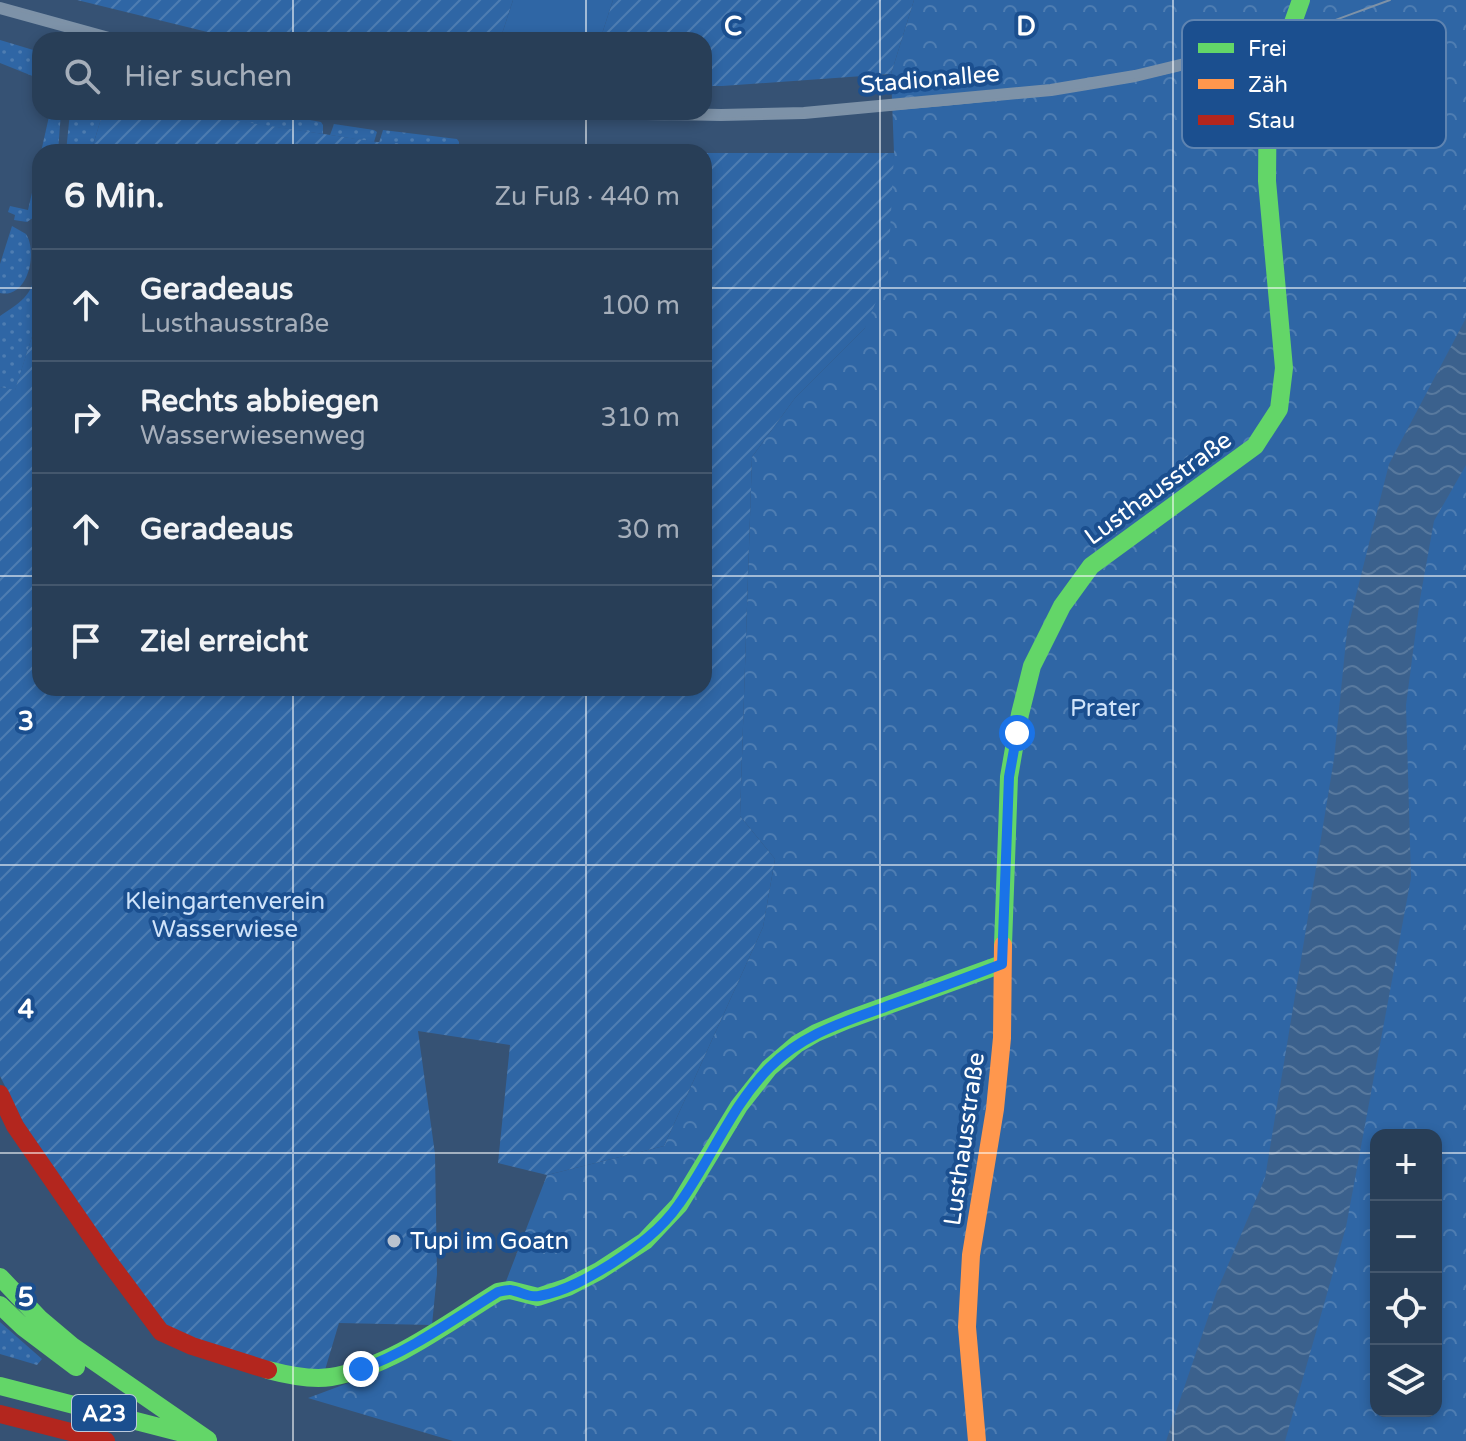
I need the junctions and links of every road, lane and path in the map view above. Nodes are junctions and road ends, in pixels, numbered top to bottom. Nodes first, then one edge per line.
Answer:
1 (1301, 0) edge
2 (0, 8) edge
3 (1294, 20) edge
4 (87, 32) edge
5 (1182, 65) edge
6 (712, 115) edge
7 (1267, 148) edge
8 (1002, 964) junction
9 (0, 1094) edge
10 (0, 1277) edge
11 (0, 1305) edge
12 (0, 1386) edge
13 (0, 1414) edge
14 (210, 1440) edge
15 (106, 1441) edge
16 (977, 1441) edge

1 - 3 main road, Lusthausstraße
2 - 4 street
5 - 6 street, Stadionallee
7 - 8 main road, Lusthausstraße
8 - 9 main road
8 - 16 main road, Lusthausstraße
10 - 14 main road
11 - 14 main road
12 - 14 main road, A23
13 - 15 main road, A23

